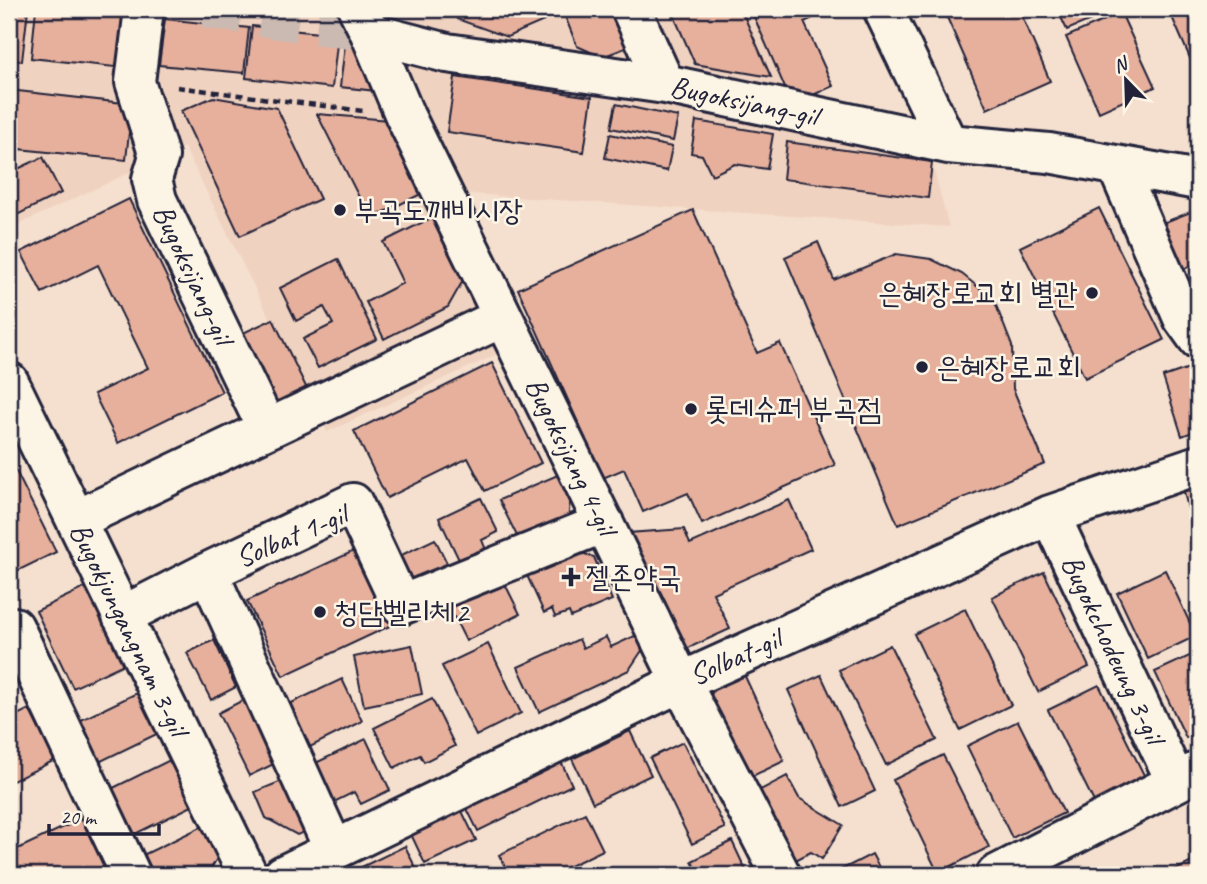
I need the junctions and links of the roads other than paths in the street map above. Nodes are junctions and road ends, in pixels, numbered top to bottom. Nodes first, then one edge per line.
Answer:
1 (144, 9) edge
2 (403, 9) edge
3 (631, 9) edge
4 (883, 9) edge
5 (364, 21) edge
6 (665, 84) junction
7 (948, 144) junction
8 (1117, 166) junction
9 (1198, 180) edge
10 (503, 317) junction
11 (1198, 339) edge
12 (9, 382) edge
13 (259, 412) dead end
14 (1198, 465) edge
15 (1050, 515) junction
16 (76, 520) junction
17 (604, 523) junction
18 (208, 572) junction
19 (122, 616) junction
20 (14, 627) dead end
21 (681, 682) junction
22 (1187, 776) edge
23 (334, 850) junction
24 (131, 875) edge
25 (248, 875) edge
26 (283, 875) edge
27 (781, 875) edge
28 (996, 875) edge

1 - 13 street, Bugoksijang-gil
2 - 5 street
3 - 6 street
4 - 7 street
5 - 6 street, Bugoksijang-gil
5 - 10 street, Bugoksijang 4-gil
6 - 7 street, Bugoksijang-gil
7 - 8 street, Bugoksijang-gil
8 - 9 street, Bugoksijang-gil
8 - 11 street
10 - 16 street
10 - 17 street, Bugoksijang 4-gil
12 - 16 street, Bugokjungangnam 3-gil
14 - 15 street, Solbat-gil
15 - 21 street, Solbat-gil
15 - 22 street, Bugokchodeung 3-gil
16 - 19 street, Bugokjungangnam 3-gil
17 - 18 street, Solbat 1-gil
17 - 21 street, Bugoksijang 4-gil
18 - 19 street
18 - 23 street, Solbat 1-gil
19 - 25 street, Bugokjungangnam 3-gil
20 - 24 street
21 - 23 street, Solbat-gil
21 - 27 street, Bugoksijang 4-gil
22 - 28 street, Bugokchodeung 3-gil
23 - 26 street, Solbat-gil

